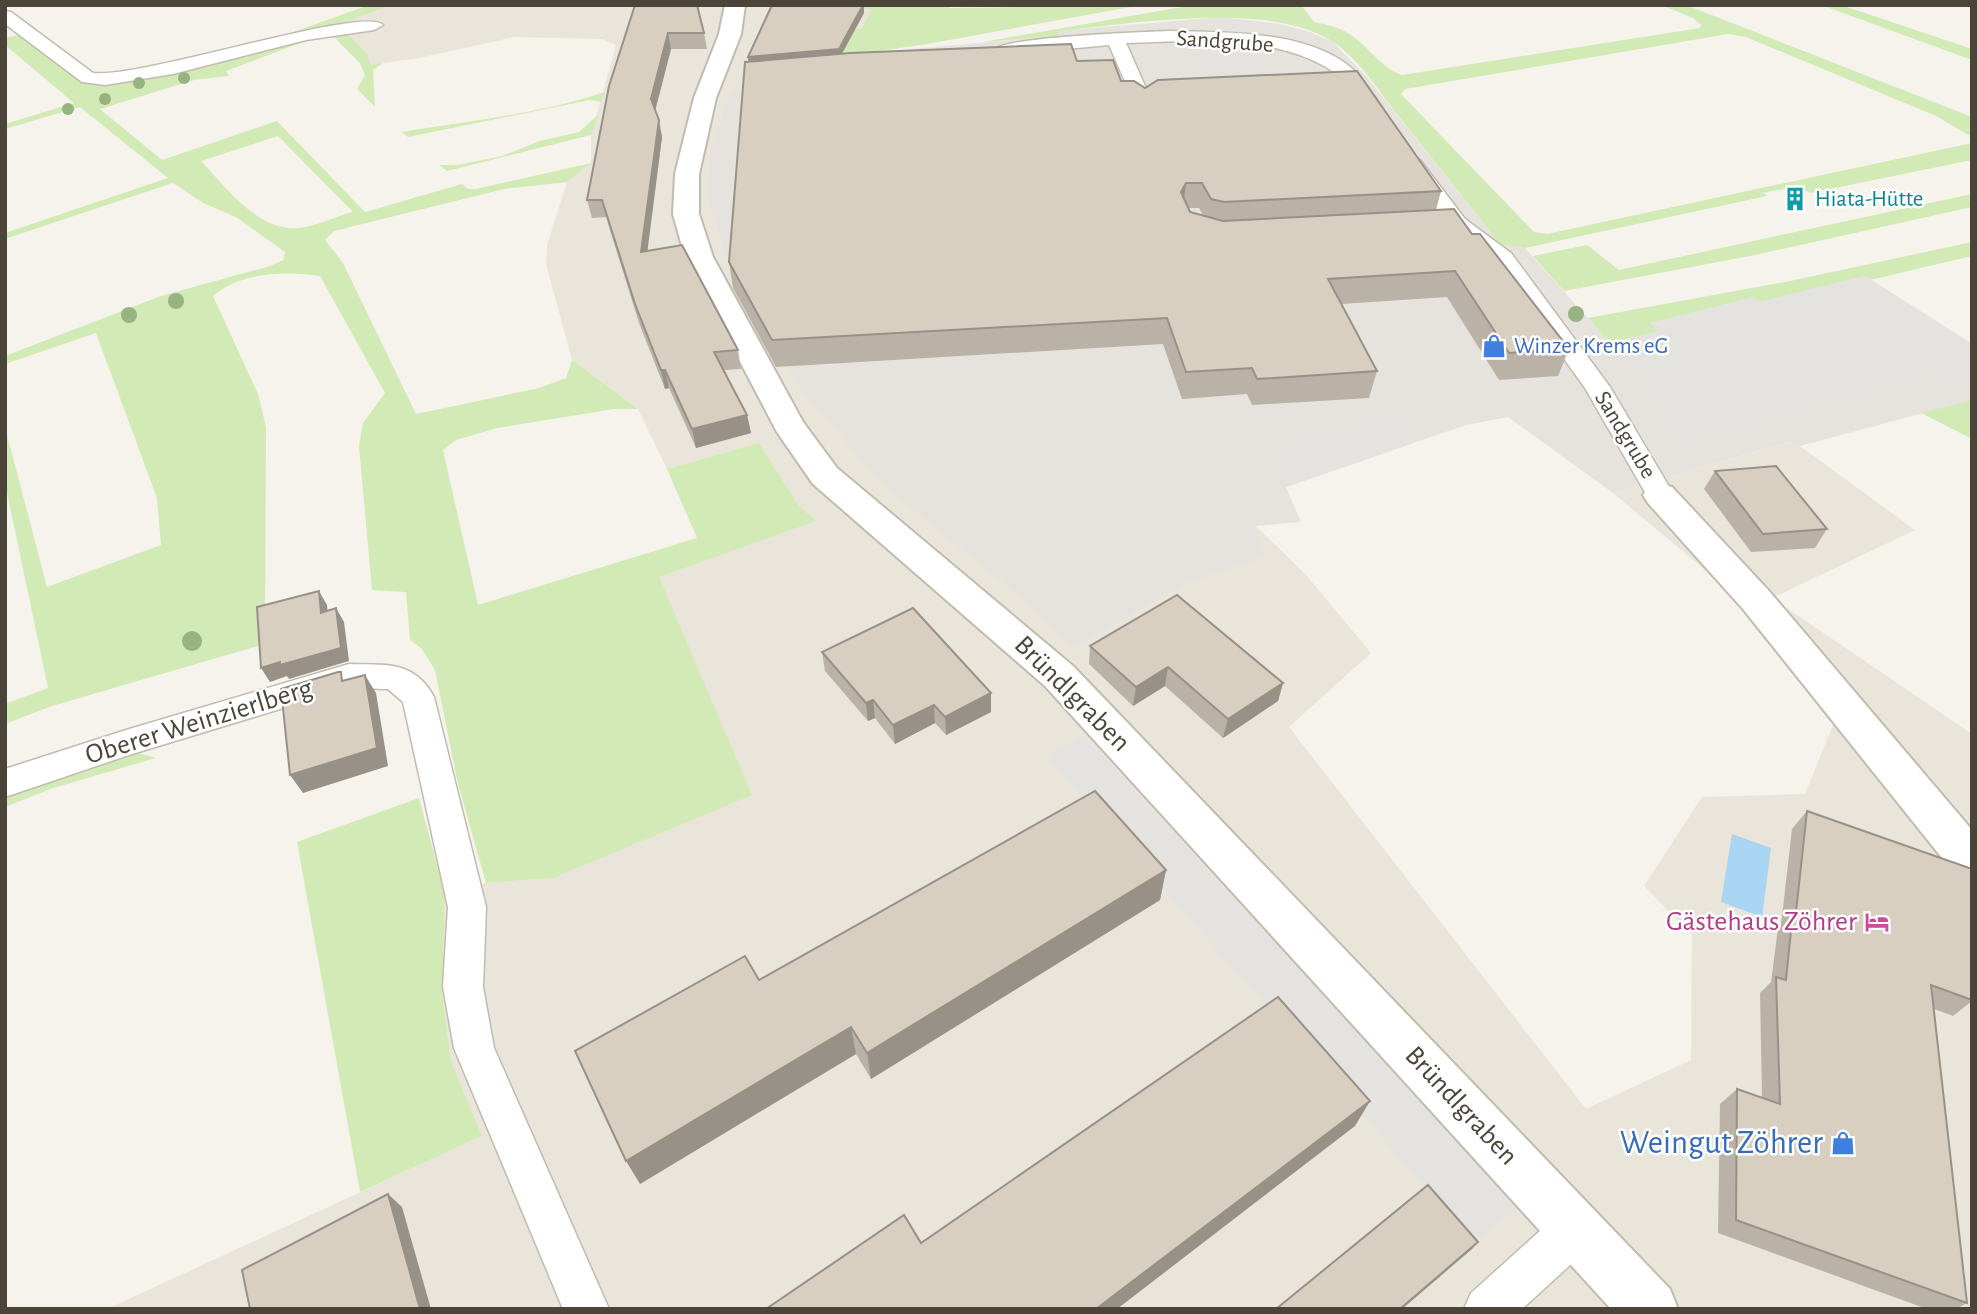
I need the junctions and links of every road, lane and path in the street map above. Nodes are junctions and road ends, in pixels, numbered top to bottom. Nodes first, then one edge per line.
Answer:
1 (735, 5) edge
2 (5, 16) edge
3 (374, 25) dead end
4 (1115, 39) junction
5 (979, 53) edge
6 (1143, 104) edge
7 (1384, 122) edge
8 (1400, 145) edge
9 (1457, 224) junction
10 (1430, 226) edge
11 (1660, 495) joint
12 (5, 783) edge
13 (1972, 866) edge
14 (1576, 1229) junction
15 (586, 1309) edge
16 (1487, 1309) edge
17 (1650, 1309) edge

1 - 14 street, Bründlgraben
2 - 3 lane
4 - 5 lane, Sandgrube
4 - 6 lane
4 - 7 lane, Sandgrube
8 - 9 lane, Sandgrube
9 - 10 lane
9 - 11 lane, Sandgrube
11 - 13 street, Sandgrube
12 - 15 lane, Oberer Weinzierlberg
14 - 16 lane
14 - 17 street, Bründlgraben

